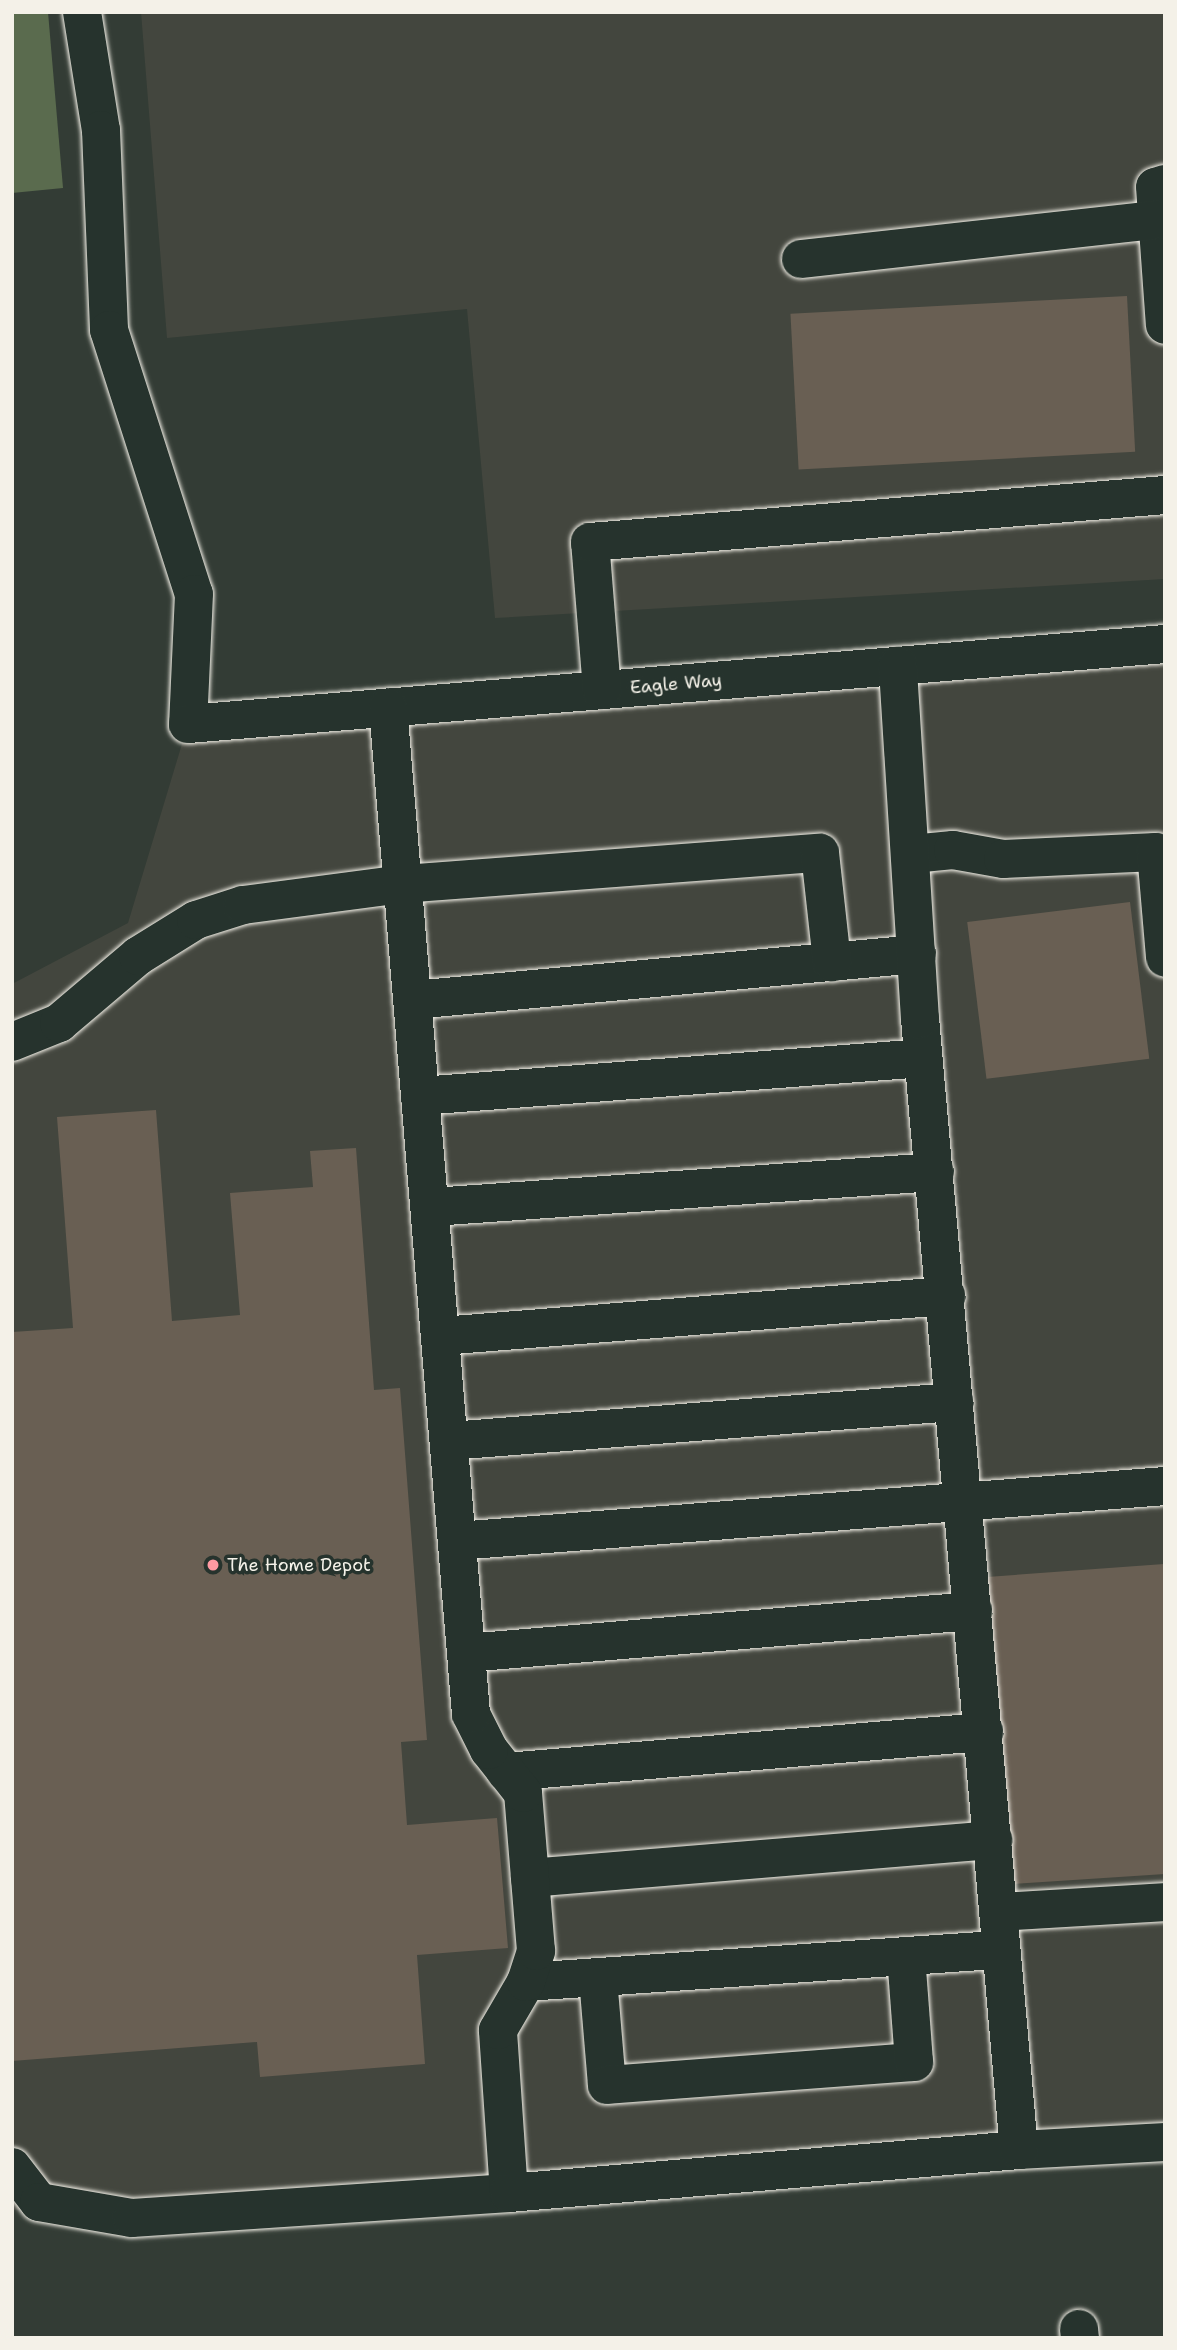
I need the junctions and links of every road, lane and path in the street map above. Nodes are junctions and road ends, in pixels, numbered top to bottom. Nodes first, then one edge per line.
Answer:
1 (82, 12) edge
2 (1160, 202) edge
3 (801, 259) dead end
4 (1165, 325) edge
5 (1165, 495) edge
6 (1165, 644) edge
7 (898, 666) junction
8 (602, 690) junction
9 (388, 707) junction
10 (912, 854) junction
11 (403, 884) junction
12 (917, 954) junction
13 (1165, 958) edge
14 (832, 962) junction
15 (412, 1000) junction
16 (12, 1042) edge
17 (924, 1058) junction
18 (420, 1096) junction
19 (935, 1171) junction
20 (432, 1207) junction
21 (946, 1296) junction
22 (441, 1336) junction
23 (954, 1402) junction
24 (449, 1441) junction
25 (1165, 1486) edge
26 (962, 1503) junction
27 (457, 1541) junction
28 (973, 1611) junction
29 (466, 1653) junction
30 (984, 1732) junction
31 (506, 1772) junction
32 (993, 1840) junction
33 (530, 1878) junction
34 (1165, 1902) edge
35 (999, 1912) junction
36 (1001, 1950) junction
37 (906, 1956) junction
38 (598, 1978) junction
39 (526, 1982) junction
40 (1165, 2142) edge
41 (1019, 2150) junction
42 (12, 2167) edge
43 (509, 2193) junction

1 - 9 lane, Eagle Way
2 - 3 lane
2 - 4 lane
5 - 8 lane
6 - 7 lane, Eagle Way
7 - 8 lane, Eagle Way
7 - 10 lane
8 - 9 lane, Eagle Way
9 - 11 lane
10 - 12 lane
10 - 13 lane
11 - 14 lane
11 - 15 lane
11 - 16 lane
12 - 14 lane
12 - 17 lane
14 - 15 lane
15 - 18 lane
17 - 18 lane
17 - 19 lane
18 - 20 lane
19 - 20 lane
19 - 21 lane
20 - 22 lane
21 - 22 lane
21 - 23 lane
22 - 24 lane
23 - 24 lane
23 - 26 lane
24 - 27 lane
25 - 26 lane
26 - 27 lane
26 - 28 lane
27 - 29 lane
28 - 29 lane
28 - 30 lane
29 - 31 lane
30 - 31 lane
30 - 32 lane
31 - 33 lane
32 - 33 lane
32 - 35 lane
33 - 39 lane
34 - 35 lane
35 - 36 lane
36 - 37 lane
36 - 41 lane
37 - 38 lane
37 - 38 lane
38 - 39 lane
39 - 43 lane
40 - 41 lane
41 - 43 lane
42 - 43 lane

